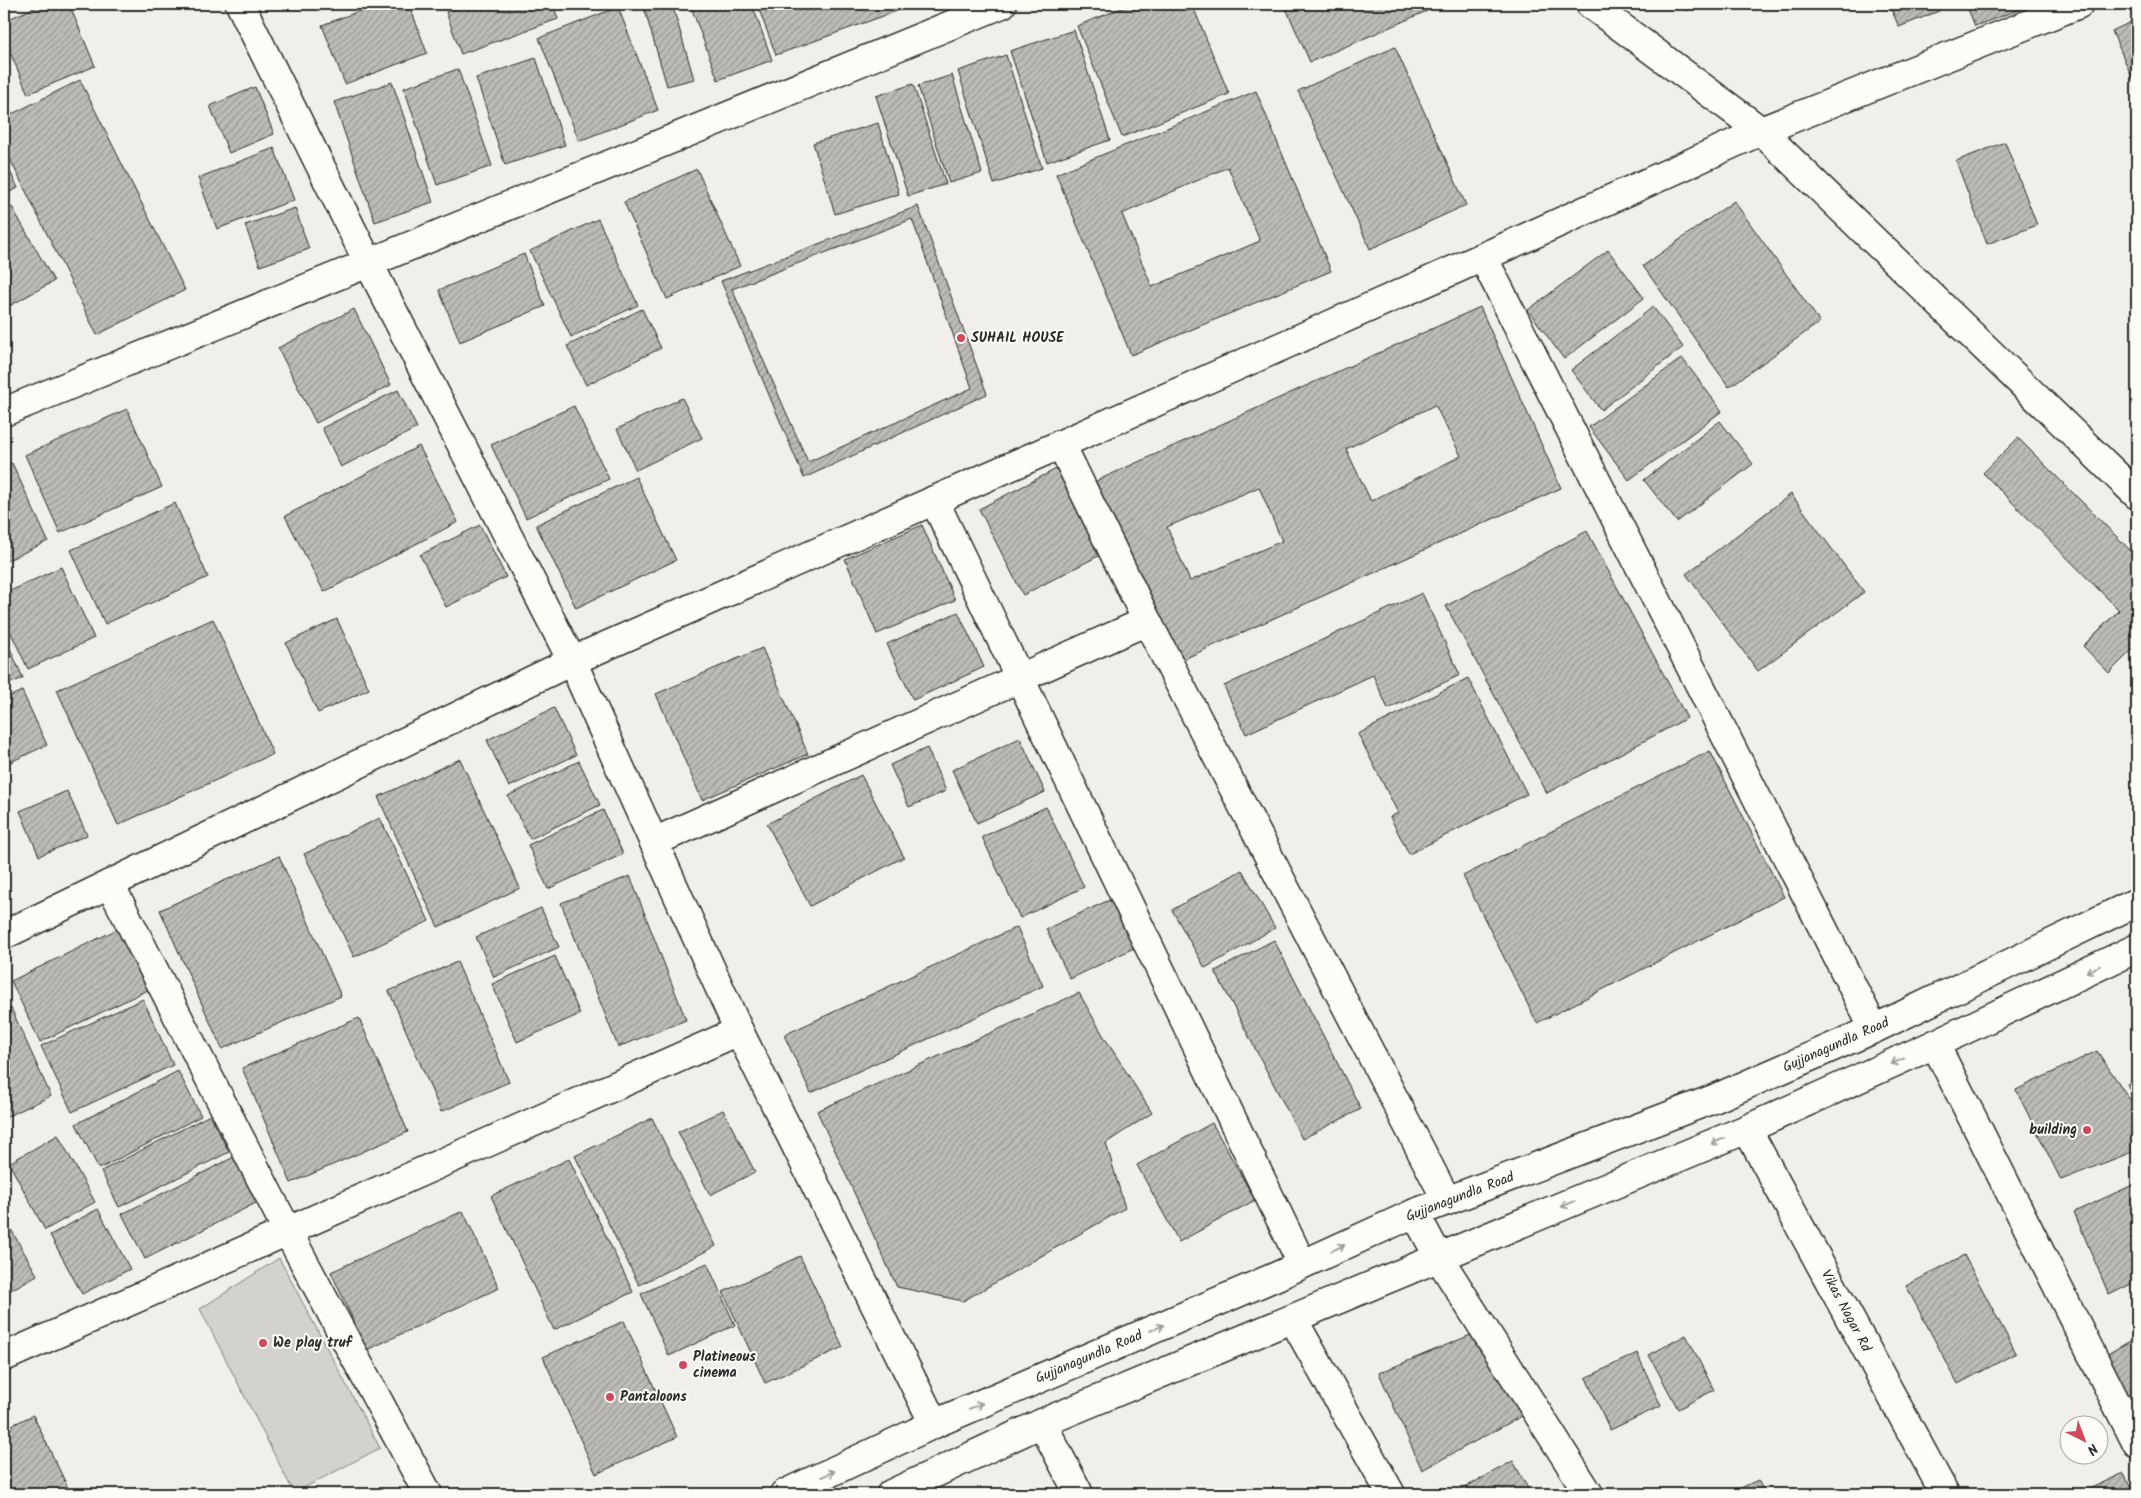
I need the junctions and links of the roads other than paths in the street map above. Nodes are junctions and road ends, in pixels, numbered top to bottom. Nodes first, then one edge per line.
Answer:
1 (240, 4) edge
2 (1002, 4) edge
3 (1590, 4) edge
4 (2080, 4) edge
5 (1761, 131) junction
6 (1484, 257) junction
7 (368, 262) junction
8 (4, 412) edge
9 (1061, 444) junction
10 (2137, 495) edge
11 (934, 500) junction
12 (1147, 621) junction
13 (572, 661) junction
14 (1019, 678) junction
15 (654, 842) junction
16 (110, 884) junction
17 (2137, 902) edge
18 (4, 935) edge
19 (2137, 948) edge
20 (1874, 1028) junction
21 (739, 1031) junction
22 (1936, 1044) junction
23 (1747, 1128) junction
24 (1447, 1202) junction
25 (1415, 1213) junction
26 (288, 1232) junction
27 (1439, 1258) junction
28 (1302, 1264) junction
29 (1293, 1319) junction
30 (4, 1357) edge
31 (1042, 1423) junction
32 (934, 1424) junction
33 (2137, 1444) edge
34 (428, 1494) edge
35 (784, 1494) edge
36 (891, 1494) edge
37 (1079, 1494) edge
38 (1391, 1494) edge
39 (1590, 1494) edge
40 (1945, 1494) edge

1 - 7 street
2 - 7 street
3 - 5 street
4 - 5 street
5 - 6 street
5 - 10 street
6 - 9 street
6 - 20 street
7 - 8 street
7 - 13 street
9 - 11 street
9 - 12 street
11 - 13 street
11 - 14 street
12 - 14 street
12 - 24 street
13 - 15 street
13 - 16 street
14 - 15 street
14 - 28 street
15 - 21 street
16 - 18 street
16 - 26 street
17 - 20 street, Gujjanagundla Road
19 -> 22 street
20 - 24 street, Gujjanagundla Road
21 - 26 street
21 - 32 street
22 -> 23 street
22 - 33 street
23 -> 27 street
23 - 40 street, Vikas Nagar Rd
24 - 25 street, Gujjanagundla Road
25 - 27 street
28 -> 25 street, Gujjanagundla Road
26 - 30 street
26 - 34 street
27 - 29 street
27 - 39 street
32 -> 28 street, Gujjanagundla Road
29 - 31 street
29 - 38 street
31 - 36 street
31 - 37 street
35 -> 32 street, Gujjanagundla Road

